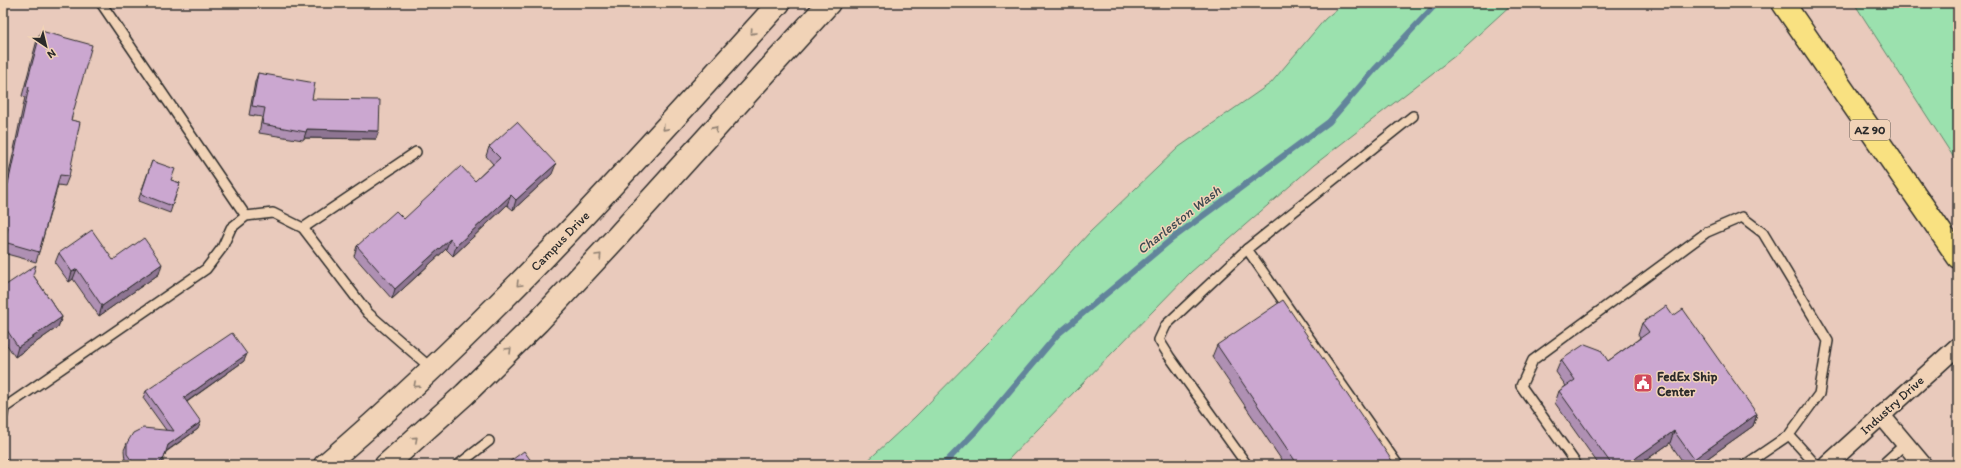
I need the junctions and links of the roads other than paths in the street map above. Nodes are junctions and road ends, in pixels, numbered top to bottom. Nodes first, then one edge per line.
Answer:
1 (101, 3) edge
2 (780, 3) edge
3 (829, 3) edge
4 (1783, 3) edge
5 (1413, 116) dead end
6 (416, 152) dead end
7 (246, 216) junction
8 (304, 228) junction
9 (1247, 249) junction
10 (1958, 257) edge
11 (1958, 346) edge
12 (432, 370) junction
13 (3, 410) edge
14 (1881, 415) junction
15 (1789, 435) junction
16 (489, 441) dead end
17 (1905, 444) junction
18 (325, 465) edge
19 (386, 465) edge
20 (458, 465) edge
21 (1247, 465) edge
22 (1398, 465) edge
23 (1577, 465) edge
24 (1745, 465) edge
25 (1816, 465) edge
26 (1827, 465) edge
27 (1882, 465) edge
28 (1923, 465) edge

1 - 7 lane
2 -> 12 street, Campus Drive
19 -> 3 street
4 - 10 highway, AZ 90
5 - 9 lane
6 - 8 lane
7 - 8 lane
7 - 13 lane
8 - 12 lane
9 - 21 lane
9 - 22 lane
11 - 14 street, Industry Drive
12 -> 18 street, Campus Drive
14 - 17 street
14 - 26 street, Industry Drive
15 - 23 lane
15 - 24 lane
15 - 25 lane
16 - 20 lane
17 - 27 lane
17 - 28 street

